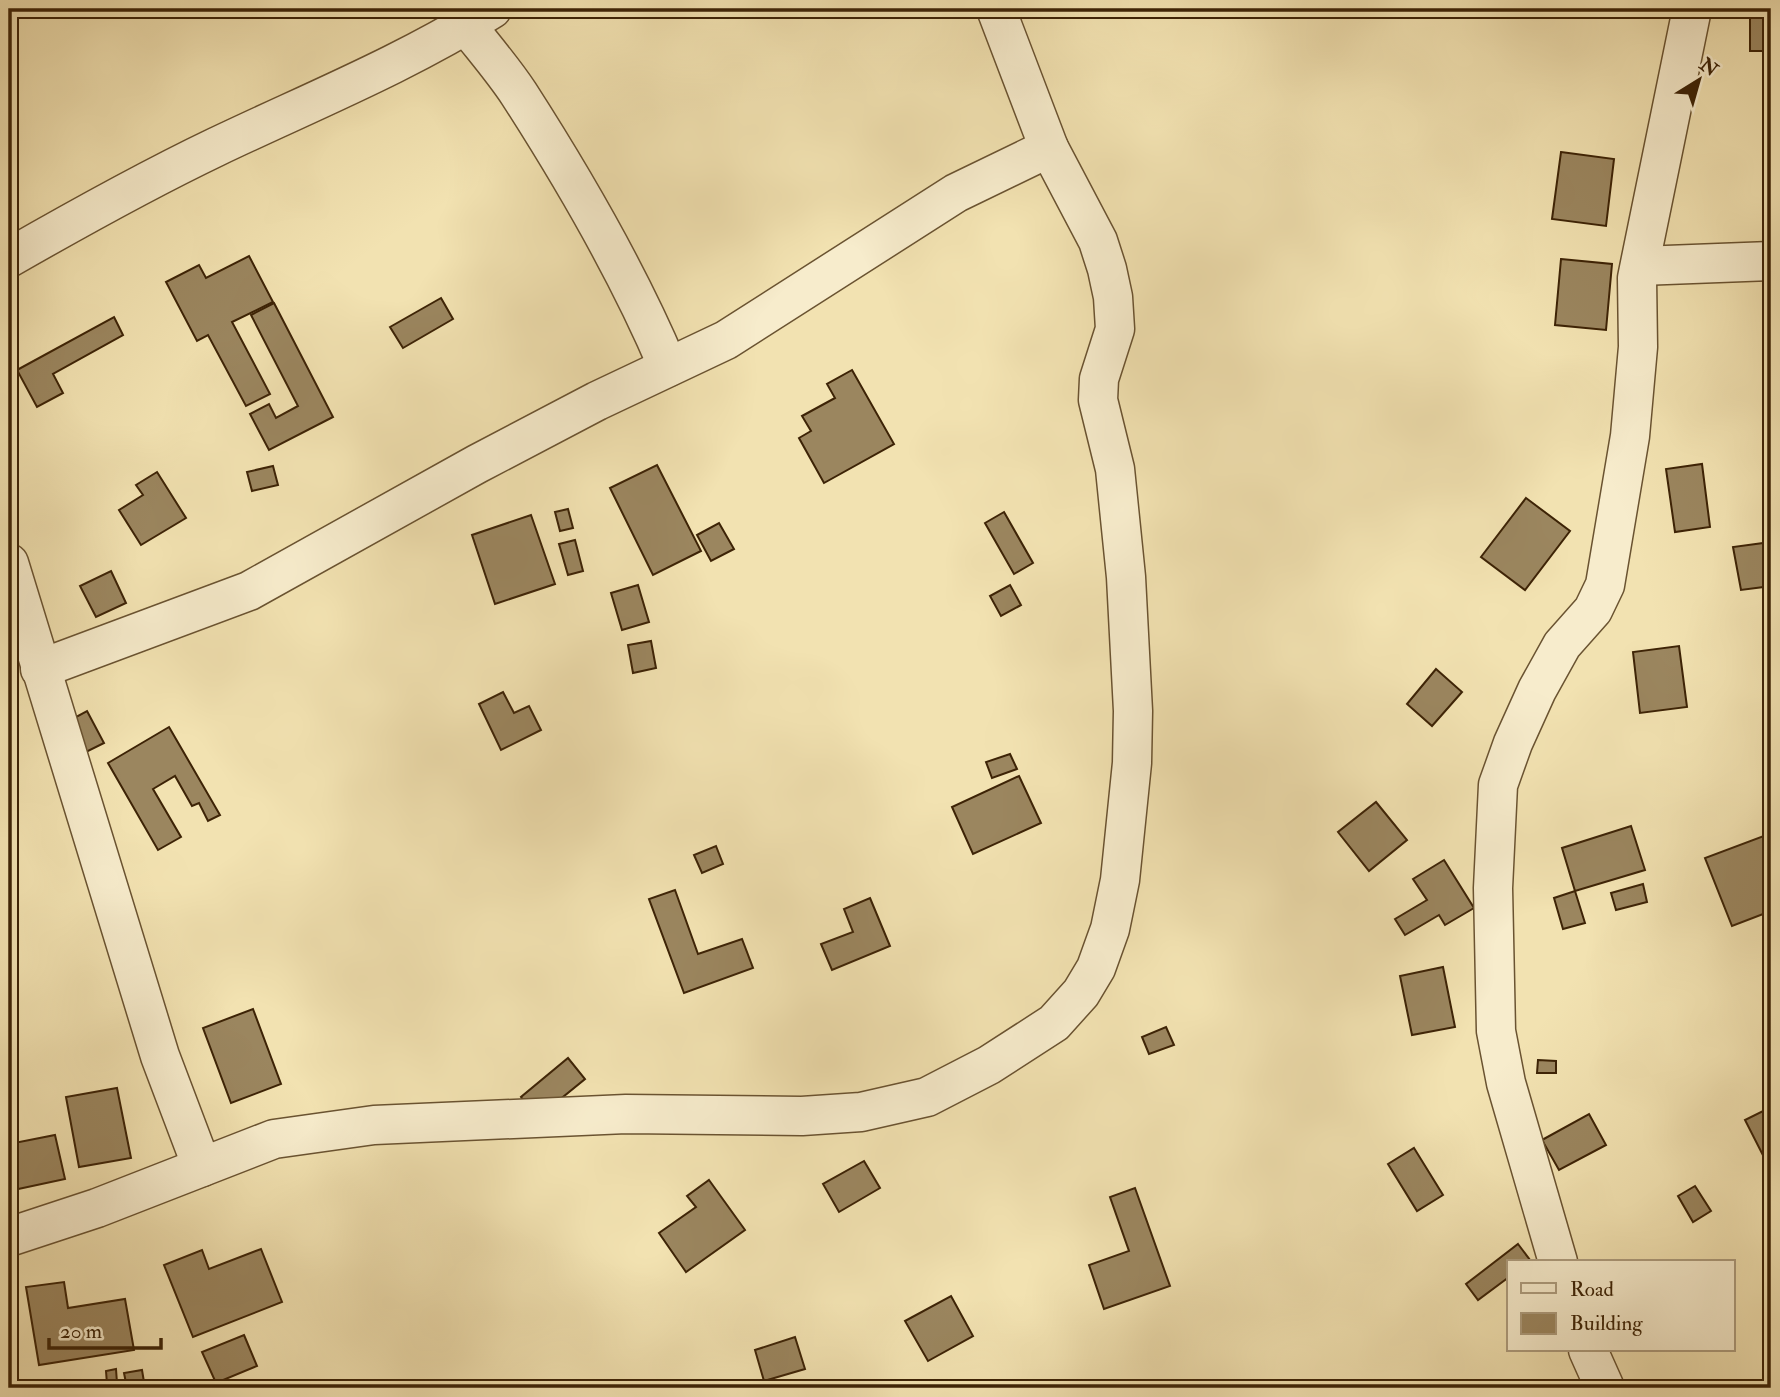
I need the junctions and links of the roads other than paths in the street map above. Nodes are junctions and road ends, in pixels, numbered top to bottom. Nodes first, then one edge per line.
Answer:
1 (996, 9) edge
2 (1692, 9) edge
3 (471, 14) edge
4 (1049, 148) junction
5 (9, 258) edge
6 (1771, 261) edge
7 (1640, 266) junction
8 (668, 368) junction
9 (9, 563) edge
10 (40, 669) junction
11 (202, 1167) junction
12 (9, 1237) edge
13 (1557, 1260) edge
14 (1589, 1352) edge
15 (1605, 1388) edge

1 - 4 street
2 - 7 street
3 - 5 street
3 - 8 street
4 - 8 street
4 - 11 street
6 - 7 street
7 - 13 street
8 - 10 street
9 - 10 street
10 - 11 street
11 - 12 street
14 - 15 street

